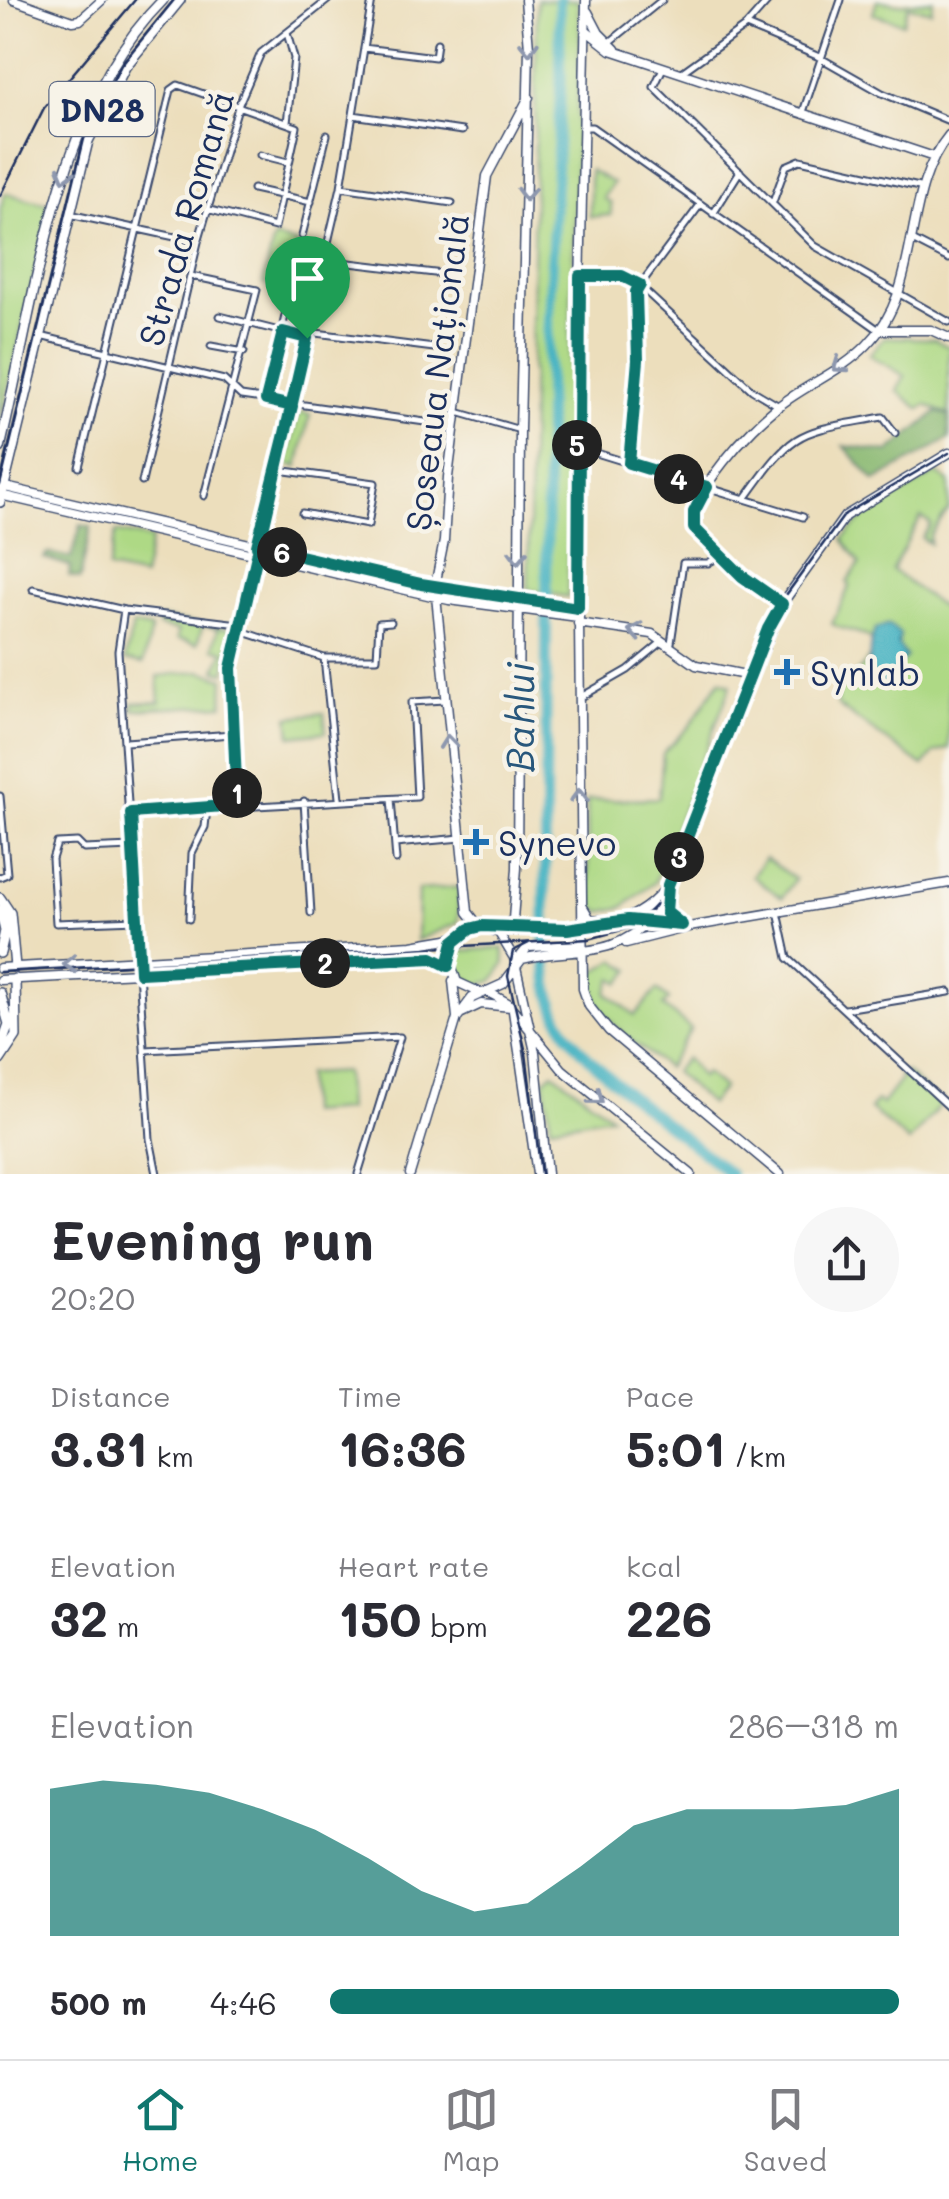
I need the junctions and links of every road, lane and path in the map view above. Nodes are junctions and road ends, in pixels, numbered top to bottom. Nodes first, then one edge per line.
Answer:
1 (14, 0) edge
2 (102, 0) edge
3 (163, 0) edge
4 (180, 0) edge
5 (328, 0) edge
6 (372, 0) edge
7 (524, 0) edge
8 (662, 0) edge
9 (769, 0) edge
10 (841, 0) edge
11 (586, 3) edge
12 (746, 26) junction
13 (587, 31) junction
14 (287, 33) junction
15 (436, 43) dead end
16 (364, 48) junction
17 (613, 48) junction
18 (822, 58) junction
19 (664, 66) junction
20 (587, 70) junction
21 (682, 72) junction
22 (528, 97) junction
23 (239, 104) junction
24 (803, 112) junction
25 (353, 115) junction
26 (949, 122) edge
27 (287, 123) junction
28 (586, 127) junction
29 (462, 132) dead end
30 (327, 135) dead end
31 (949, 135) edge
32 (260, 155) dead end
33 (931, 156) junction
34 (288, 162) junction
35 (740, 171) junction
36 (340, 187) junction
37 (919, 187) junction
38 (253, 189) dead end
39 (282, 195) junction
40 (311, 202) junction
41 (773, 202) junction
42 (452, 203) dead end
43 (700, 204) junction
44 (207, 209) junction
45 (68, 214) junction
46 (713, 214) junction
47 (137, 228) junction
48 (302, 236) dead end
49 (914, 241) junction
50 (198, 242) junction
51 (949, 259) edge
52 (324, 260) junction
53 (444, 274) dead end
54 (191, 276) junction
55 (580, 276) junction
56 (640, 285) junction
57 (896, 291) junction
58 (289, 298) dead end
59 (220, 316) dead end
60 (949, 322) edge
61 (250, 324) junction
62 (880, 330) junction
63 (283, 332) junction
64 (308, 335) junction
65 (40, 336) junction
66 (945, 336) edge
67 (211, 346) dead end
68 (434, 348) dead end
69 (107, 351) junction
70 (244, 352) junction
71 (170, 365) junction
72 (231, 389) junction
73 (266, 400) junction
74 (292, 406) junction
75 (778, 406) junction
76 (457, 412) junction
77 (425, 422) dead end
78 (520, 430) junction
79 (895, 433) dead end
80 (0, 448) edge
81 (582, 448) junction
82 (949, 453) edge
83 (629, 463) junction
84 (79, 467) dead end
85 (277, 470) junction
86 (142, 482) dead end
87 (707, 487) junction
88 (1, 493) edge
89 (204, 496) dead end
90 (745, 499) junction
91 (302, 514) dead end
92 (803, 517) dead end
93 (256, 550) junction
94 (720, 556) junction
95 (33, 589) dead end
96 (435, 591) junction
97 (518, 600) junction
98 (782, 604) junction
99 (529, 606) junction
100 (124, 610) junction
101 (518, 610) junction
102 (576, 614) junction
103 (391, 622) dead end
104 (239, 627) junction
105 (670, 639) junction
106 (324, 658) junction
107 (750, 676) junction
108 (578, 697) junction
109 (445, 700) junction
110 (232, 734) junction
111 (126, 742) junction
112 (0, 796) edge
113 (339, 799) junction
114 (391, 799) junction
115 (304, 802) junction
116 (237, 805) junction
117 (208, 808) junction
118 (131, 813) junction
119 (461, 838) junction
120 (395, 844) junction
121 (132, 847) junction
122 (396, 860) dead end
123 (0, 877) edge
124 (949, 883) edge
125 (668, 885) junction
126 (580, 896) junction
127 (0, 898) edge
128 (664, 902) junction
129 (4, 912) edge
130 (311, 912) dead end
131 (778, 912) junction
132 (189, 919) dead end
133 (136, 920) junction
134 (624, 921) junction
135 (649, 922) junction
136 (685, 926) junction
137 (495, 928) junction
138 (581, 928) junction
139 (459, 937) junction
140 (622, 944) junction
141 (581, 950) junction
142 (0, 953) edge
143 (139, 960) junction
144 (515, 964) junction
145 (448, 966) junction
146 (15, 967) junction
147 (0, 968) edge
148 (140, 973) junction
149 (452, 977) junction
150 (16, 979) junction
151 (0, 980) edge
152 (487, 992) junction
153 (949, 992) edge
154 (0, 993) edge
155 (511, 1007) junction
156 (845, 1009) junction
157 (458, 1016) junction
158 (530, 1028) junction
159 (12, 1036) junction
160 (0, 1049) edge
161 (144, 1050) junction
162 (0, 1060) edge
163 (562, 1069) junction
164 (538, 1076) junction
165 (949, 1106) edge
166 (157, 1174) edge
167 (358, 1174) edge
168 (410, 1174) edge
169 (537, 1174) edge
170 (547, 1174) edge
171 (692, 1174) edge
172 (780, 1174) edge

1 - 2 main road
3 -> 80 main road, DN28
4 - 45 main road, DN28
5 - 14 street, Strada Romană
6 - 16 street
7 -> 22 main road, Șoseaua Națională
8 - 17 street
9 - 12 street
10 - 18 street
11 - 13 main road
11 - 17 main road
12 - 18 street
12 - 21 street
13 - 17 main road
13 - 20 main road
14 - 23 street, Strada Romană
14 - 27 street
15 - 16 street
16 - 25 street
17 - 19 main road
17 - 20 main road
18 - 24 street
18 - 26 street
19 - 21 main road
19 - 35 street
20 - 28 main road
21 - 24 main road
22 - 76 main road, Șoseaua Națională
22 -> 78 main road
23 - 27 street
23 - 44 street, Strada Romană
23 - 47 street
24 - 33 main road
25 - 29 street
25 - 36 street
27 - 34 street
28 - 43 street
28 - 55 main road
30 - 40 street
31 - 33 main road
32 - 34 street
33 - 37 main road
34 - 39 street
35 - 41 street
35 - 46 street
36 - 42 street
36 - 52 street
37 - 41 street
37 - 49 main road
38 - 39 street
39 - 40 street
39 - 44 street
40 - 48 street
41 - 57 street
43 - 46 street
43 - 56 street
44 - 50 street, Strada Romană
45 - 47 street
45 - 65 main road, DN28
46 - 62 street
47 - 50 street
47 - 69 street
49 - 51 street
49 - 57 main road
50 - 54 street, Strada Romană
52 - 53 street
52 - 64 street
54 - 61 street
54 - 71 street, Strada Romană
55 - 56 street
55 - 81 main road
56 - 75 street
56 - 83 street
57 - 60 street
57 - 62 main road
58 - 63 street
59 - 61 street
60 - 66 street
61 - 63 street
61 - 70 street
62 - 66 main road
62 -> 75 main road
63 - 64 street
63 - 73 street
64 - 68 street
64 - 74 street
65 - 69 street
65 - 88 main road, DN28
67 - 70 street
69 - 71 street
69 - 84 street
70 - 72 street
71 - 72 street
71 - 86 street, Strada Romană
72 - 73 street
72 - 89 street
73 - 74 street
74 - 77 street
74 - 85 street
75 - 87 main road
76 - 78 street
76 - 96 main road, Șoseaua Națională
78 -> 97 main road
79 - 90 street
81 - 83 street
81 - 102 main road
82 - 98 main road
83 - 87 street
85 - 91 street
85 - 93 street
87 - 90 street
87 - 94 main road
88 - 93 main road
90 - 92 street
93 - 96 main road
93 - 104 street
94 - 98 main road
94 - 105 street
95 - 100 street
96 - 97 main road
96 - 101 main road
96 - 109 main road, Șoseaua Națională
97 - 99 main road
97 - 101 main road
98 - 107 main road
99 - 101 main road
99 - 102 main road
99 - 102 main road
100 - 104 street
100 - 111 street
101 - 137 main road
105 -> 102 main road
102 - 108 main road
103 - 106 street
104 - 106 street
104 - 110 street
105 - 107 main road
105 - 108 street
106 - 113 street
107 - 125 main road
126 -> 108 main road
109 - 114 street
119 -> 109 main road, Șoseaua Națională
110 - 111 street
110 - 116 street
111 - 118 street
112 - 123 street
113 - 114 street
113 - 115 street
114 - 120 street
115 - 116 street
115 - 130 street
116 - 117 street
117 - 118 street
117 - 132 street
118 - 121 street
119 - 120 street
119 - 137 main road, Șoseaua Națională
120 - 122 street
121 - 133 street
121 - 133 street
124 - 131 main road
125 - 128 main road
125 - 134 main road
126 - 134 main road
126 - 138 main road
127 - 129 main road
128 - 135 main road
128 - 136 main road
129 - 142 main road
129 - 146 main road
131 - 136 main road
131 - 156 street
133 - 143 street
134 - 135 main road
134 - 138 main road
135 - 136 main road
135 - 140 main road
136 - 140 main road
137 - 138 main road
137 - 139 main road
137 - 144 main road
138 - 141 main road
139 - 143 main road
139 - 145 main road
140 - 141 main road
141 - 144 main road
141 - 172 main road
143 -> 146 main road
143 - 148 street
144 - 152 main road
144 - 158 main road
145 - 148 main road
145 - 149 main road
146 - 147 main road
148 - 150 main road
148 - 161 street
149 - 152 main road
149 - 157 main road
150 - 151 main road
150 - 159 main road
152 - 155 main road
152 - 157 main road
153 - 156 street
154 - 159 main road
155 - 157 main road
155 - 158 main road
155 - 169 main road
156 - 165 street
157 - 168 main road
158 - 163 main road
158 - 164 main road
159 - 160 main road
159 - 162 main road
161 - 166 street
161 - 167 street
163 - 164 main road
163 -> 171 main road
164 - 170 main road

